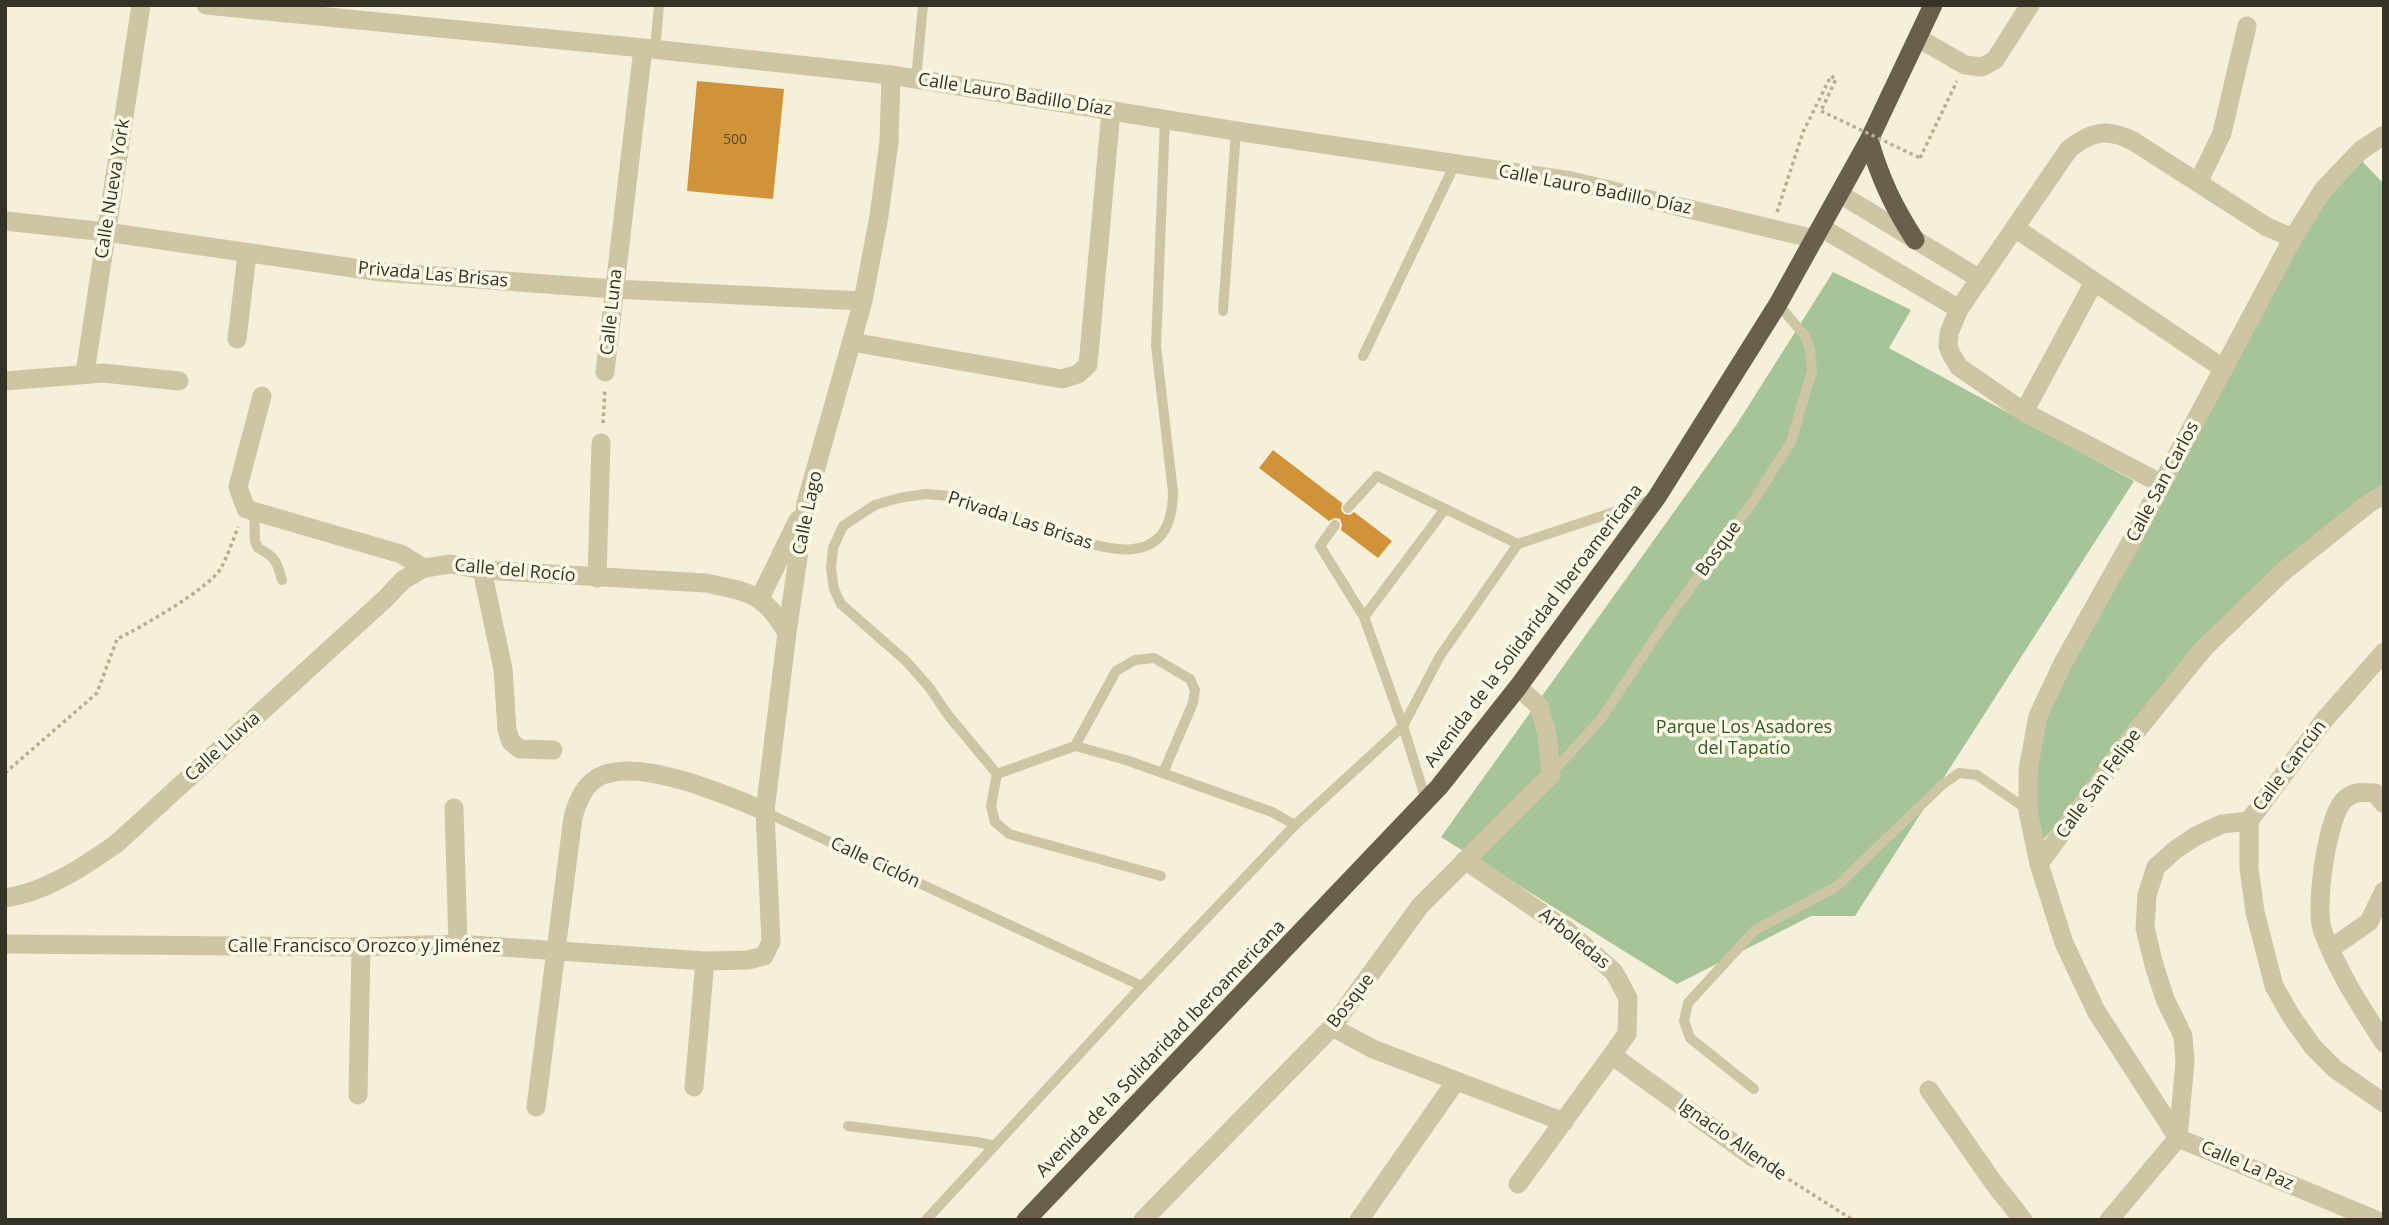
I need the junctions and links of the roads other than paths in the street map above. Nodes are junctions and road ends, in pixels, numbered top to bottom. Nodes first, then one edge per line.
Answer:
1 (141, 5) edge
2 (206, 5) edge
3 (659, 5) edge
4 (923, 5) edge
5 (1933, 5) edge
6 (2030, 5) edge
7 (2248, 26) dead end
8 (1917, 38) junction
9 (650, 48) junction
10 (891, 75) junction
11 (916, 79) junction
12 (1111, 111) junction
13 (1165, 119) junction
14 (1236, 131) junction
15 (2384, 135) edge
16 (1869, 140) junction
17 (1455, 163) junction
18 (2199, 181) junction
19 (1840, 194) junction
20 (5, 221) edge
21 (2015, 228) junction
22 (106, 233) junction
23 (1819, 233) junction
24 (2293, 238) junction
25 (1915, 240) junction
26 (247, 254) junction
27 (1980, 279) junction
28 (2094, 282) junction
29 (614, 289) junction
30 (863, 301) junction
31 (1778, 304) junction
32 (1959, 309) junction
33 (1223, 310) dead end
34 (237, 339) dead end
35 (852, 342) junction
36 (1363, 356) dead end
37 (2224, 369) junction
38 (606, 372) road end
39 (85, 373) junction
40 (5, 381) edge
41 (179, 381) dead end
42 (262, 396) dead end
43 (2024, 412) junction
44 (601, 443) road end
45 (2162, 484) junction
46 (2384, 494) edge
47 (1657, 497) junction
48 (806, 503) junction
49 (247, 506) junction
50 (1348, 508) dead end
51 (1445, 509) junction
52 (1335, 525) dead end
53 (1518, 544) junction
54 (424, 568) junction
55 (482, 570) junction
56 (597, 578) junction
57 (282, 580) dead end
58 (760, 598) junction
59 (1364, 617) junction
60 (787, 633) junction
61 (2384, 652) edge
62 (1518, 687) junction
63 (1403, 726) junction
64 (1075, 746) junction
65 (553, 750) dead end
66 (1163, 773) junction
67 (998, 774) junction
68 (1551, 775) junction
69 (1426, 800) junction
70 (2384, 804) edge
71 (454, 808) dead end
72 (765, 811) junction
73 (2028, 811) junction
74 (2249, 821) junction
75 (1295, 825) junction
76 (1465, 860) junction
77 (2039, 864) junction
78 (1161, 876) dead end
79 (5, 898) edge
80 (2383, 899) edge
81 (5, 944) edge
82 (458, 944) junction
83 (361, 947) junction
84 (2330, 949) junction
85 (556, 951) junction
86 (764, 956) joint
87 (705, 961) junction
88 (1142, 986) junction
89 (1332, 1027) junction
90 (2384, 1043) edge
91 (1613, 1056) junction
92 (1456, 1081) junction
93 (694, 1087) dead end
94 (1754, 1089) dead end
95 (1929, 1090) dead end
96 (358, 1095) dead end
97 (2384, 1103) edge
98 (536, 1107) dead end
99 (1564, 1122) junction
100 (848, 1126) dead end
101 (2178, 1138) junction
102 (995, 1146) junction
103 (1754, 1158) road end
104 (1518, 1184) dead end
105 (926, 1220) edge
106 (1026, 1220) edge
107 (1143, 1220) edge
108 (1359, 1220) edge
109 (2023, 1220) edge
110 (2109, 1220) edge
111 (2376, 1220) edge

1 - 22 street, Calle Nueva York
2 - 9 street, Calle Lauro Badillo Díaz
3 - 9 lane
4 - 11 lane
5 - 8 highway, Avenida de la Solidaridad Iberoamericana
6 - 8 street
7 - 18 street
8 - 16 highway, Avenida de la Solidaridad Iberoamericana
9 - 10 street, Calle Lauro Badillo Díaz
9 - 29 street, Calle Luna
10 - 11 street, Calle Lauro Badillo Díaz
10 - 30 street, Calle Lago
11 - 12 street, Calle Lauro Badillo Díaz
12 - 13 street, Calle Lauro Badillo Díaz
12 - 35 street
13 - 14 street, Calle Lauro Badillo Díaz
13 - 67 lane, Privada Las Brisas
14 - 17 street, Calle Lauro Badillo Díaz
14 - 33 lane
15 - 24 street, Calle San Carlos
16 - 19 highway, Avenida de la Solidaridad Iberoamericana
16 - 25 highway
17 - 23 street, Calle Lauro Badillo Díaz
17 - 36 lane
18 - 21 street
18 - 24 street
19 - 23 highway, Avenida de la Solidaridad Iberoamericana
19 - 25 street
20 - 22 street, Privada Las Brisas
21 - 27 street
21 - 28 street
22 - 26 street, Privada Las Brisas
22 - 39 street, Calle Nueva York
23 - 31 highway, Avenida de la Solidaridad Iberoamericana
23 - 32 street, Calle Lauro Badillo Díaz
24 - 37 street, Calle San Carlos
25 - 27 street
26 - 29 street, Privada Las Brisas
26 - 34 street
27 - 32 street
28 - 37 street
28 - 43 street
29 - 30 street, Privada Las Brisas
29 - 38 street, Calle Luna
30 - 35 street, Calle Lago
31 - 47 highway, Avenida de la Solidaridad Iberoamericana
31 - 68 lane, Bosque
32 - 43 street
35 - 48 street, Calle Lago
37 - 45 street, Calle San Carlos
39 - 40 street
39 - 41 street
42 - 49 street
43 - 45 street
44 - 56 street
45 - 73 street, Calle San Carlos
46 - 77 street, Calle San Felipe
47 - 53 lane
47 - 62 highway, Avenida de la Solidaridad Iberoamericana
48 - 58 street
48 - 60 street, Calle Lago
49 - 54 street
49 - 57 lane
50 - 51 lane
51 - 53 lane
51 - 59 lane
52 - 59 lane
53 - 63 lane
54 - 55 street, Calle del Rocío
54 - 79 street, Calle Lluvia
55 - 56 street, Calle del Rocío
55 - 65 street
56 - 58 street, Calle del Rocío
58 - 60 street
59 - 63 lane
60 - 72 street, Calle Lago
61 - 74 street, Calle Cancún
62 - 68 street
62 - 69 highway, Avenida de la Solidaridad Iberoamericana
63 - 69 lane
63 - 75 lane
64 - 66 lane
64 - 66 lane
64 - 67 lane
66 - 75 lane
67 - 78 lane
68 - 76 street, Bosque
69 - 106 highway, Avenida de la Solidaridad Iberoamericana
70 - 84 street
71 - 82 street
72 - 85 street, Calle Ciclón
72 - 86 street, Calle Lago
72 - 88 lane, Calle Ciclón
73 - 77 street, Calle San Carlos
73 - 94 lane
74 - 97 street, Calle Cancún
74 - 101 street
75 - 88 lane
76 - 89 street, Bosque
76 - 91 street, Arboledas
77 - 101 street
80 - 84 street
81 - 83 street, Calle Francisco Orozco y Jiménez
82 - 83 street, Calle Francisco Orozco y Jiménez
82 - 85 street, Calle Francisco Orozco y Jiménez
83 - 96 street
84 - 90 street
85 - 87 street, Calle Francisco Orozco y Jiménez
85 - 98 street
86 - 87 street, Calle Francisco Orozco y Jiménez
87 - 93 street
88 - 102 lane
89 - 92 street
89 - 107 street, Bosque
91 - 99 street, Arboledas
91 - 103 street, Ignacio Allende
92 - 99 street
92 - 108 street
95 - 109 street
99 - 104 street, Arboledas
100 - 102 lane
101 - 110 street, Calle La Paz
101 - 111 street, Calle La Paz
102 - 105 lane

